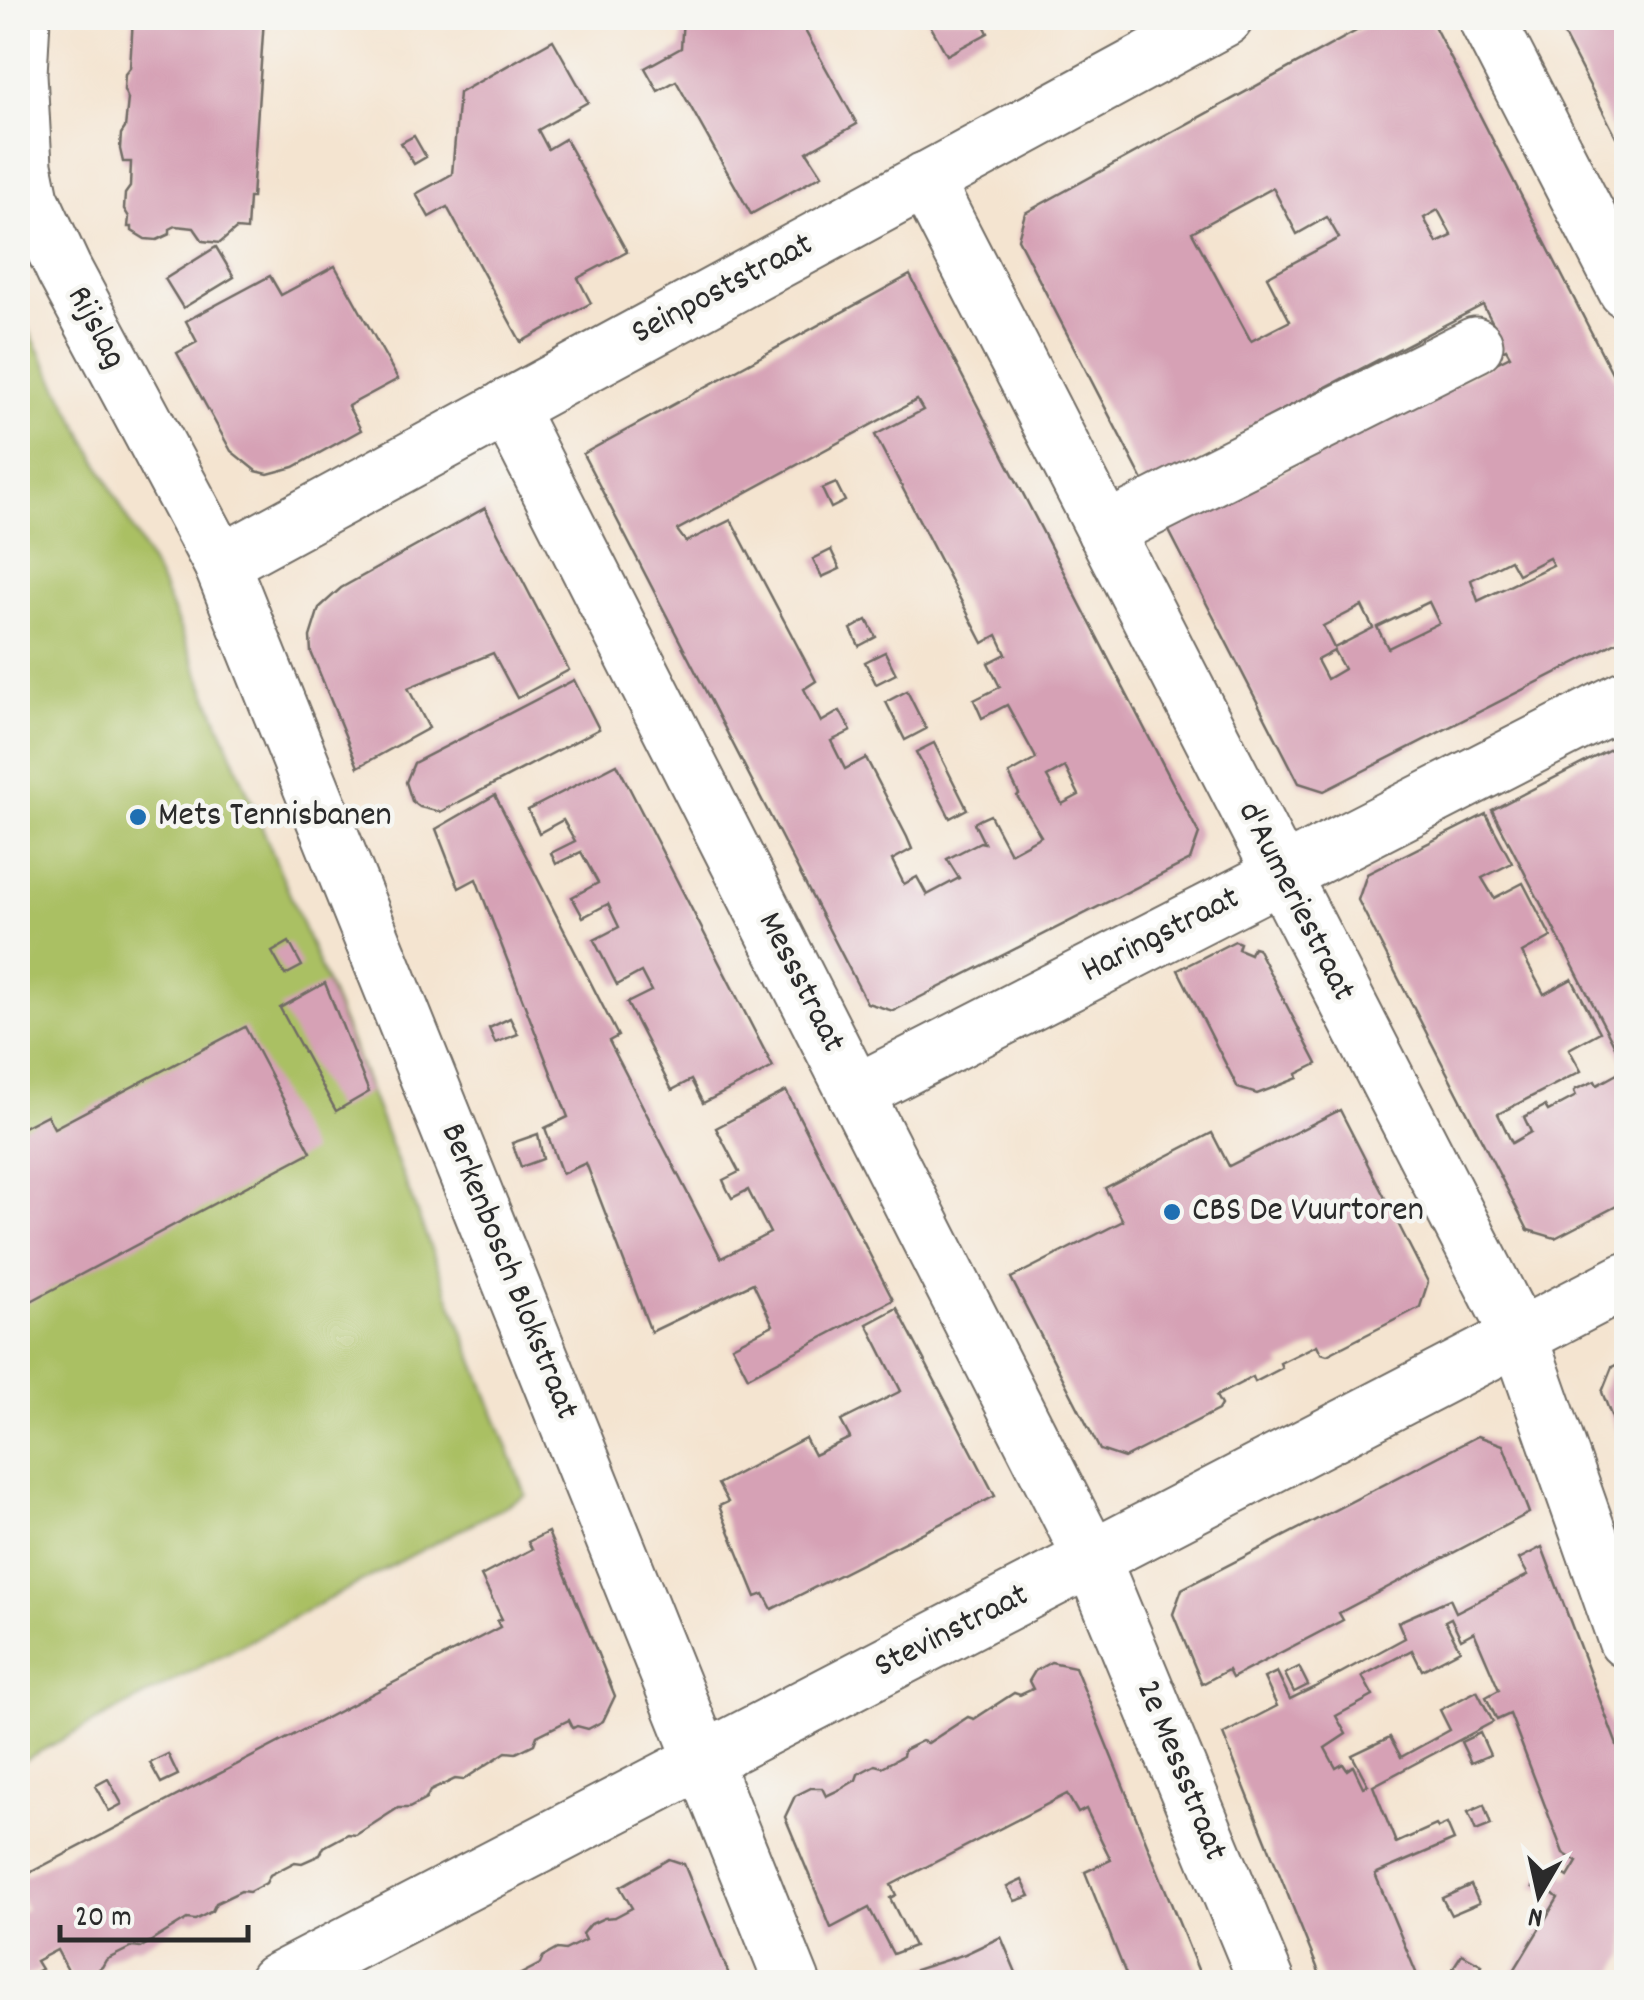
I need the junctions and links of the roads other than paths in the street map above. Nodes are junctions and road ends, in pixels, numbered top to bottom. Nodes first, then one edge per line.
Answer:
1 (1225, 18) edge
2 (1486, 18) edge
3 (20, 27) edge
4 (925, 180) junction
5 (1626, 290) edge
6 (1475, 345) dead end
7 (507, 407) junction
8 (1104, 531) junction
9 (221, 563) junction
10 (1626, 698) edge
11 (1282, 874) junction
12 (855, 1092) junction
13 (1626, 1282) edge
14 (1519, 1336) junction
15 (1092, 1559) junction
16 (1626, 1640) edge
17 (704, 1760) junction
18 (276, 1982) edge
19 (792, 1982) edge
20 (1267, 1982) edge

1 - 4 street, Seinpoststraat
2 - 5 street
3 - 9 street, Rijslag
4 - 7 street, Seinpoststraat
4 - 8 street, d'Aumeriestraat
6 - 8 street
7 - 9 street, Seinpoststraat
7 - 12 street, Messstraat
8 - 11 street, d'Aumeriestraat
9 - 17 street, Berkenbosch Blokstraat
10 - 11 street, Haringstraat
11 - 12 street, Haringstraat
11 - 14 street, d'Aumeriestraat
12 - 15 street, Messstraat
13 - 14 street, Stevinstraat
14 - 15 street, Stevinstraat
14 - 16 street, d'Aumeriestraat
15 - 17 street, Stevinstraat
15 - 20 street, 2e Messstraat
17 - 18 street, Stevinstraat
17 - 19 street, Berkenbosch Blokstraat

